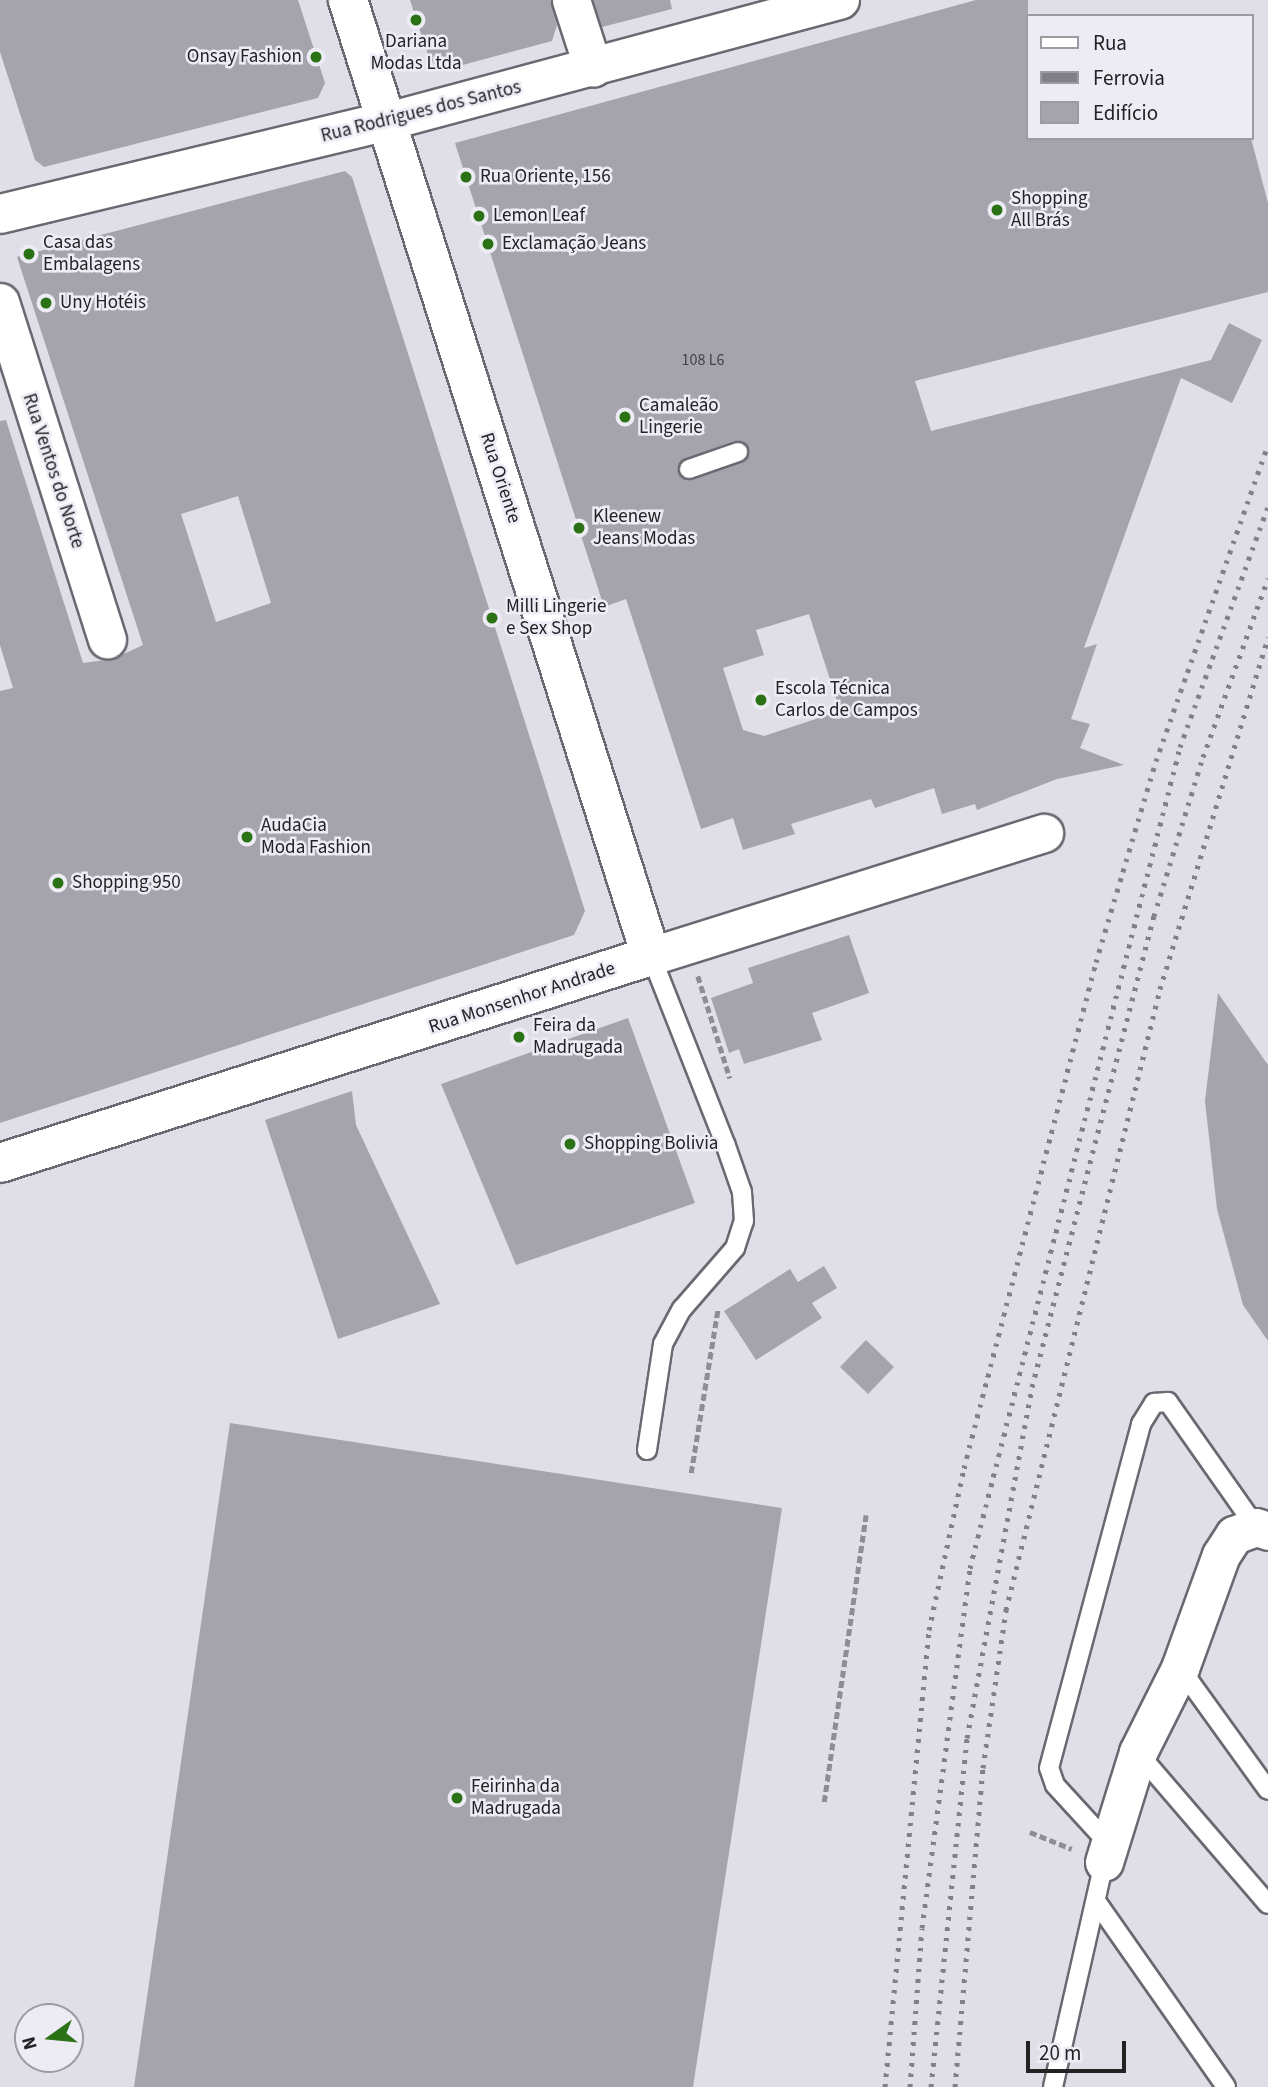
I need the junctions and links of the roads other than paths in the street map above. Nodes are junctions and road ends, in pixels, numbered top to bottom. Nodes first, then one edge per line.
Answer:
1 (348, 0) edge
2 (571, 0) edge
3 (840, 0) edge
4 (593, 68) junction
5 (387, 121) junction
6 (3, 204) edge
7 (0, 302) edge
8 (13, 387) edge
9 (738, 453) dead end
10 (689, 469) dead end
11 (107, 639) dead end
12 (1044, 833) dead end
13 (651, 956) junction
14 (0, 1163) edge
15 (647, 1450) dead end
16 (1262, 1529) edge
17 (1180, 1668) junction
18 (1138, 1752) junction
19 (1268, 1790) edge
20 (1107, 1853) junction
21 (1098, 1904) junction
22 (1268, 1904) edge
23 (1053, 2087) edge
24 (1226, 2087) edge

1 - 5 main road, Rua Oriente
2 - 4 street
3 - 4 street, Rua Rodrigues dos Santos
4 - 5 street, Rua Rodrigues dos Santos
5 - 6 main road, Rua Rodrigues dos Santos
5 - 13 main road, Rua Oriente
7 - 8 street, Rua Ventos do Norte
8 - 11 street, Rua Ventos do Norte
9 - 10 lane
12 - 13 street, Rua Monsenhor Andrade
13 - 14 main road, Rua Monsenhor Andrade
13 - 15 lane
16 - 17 street
16 - 20 lane
17 - 18 street
17 - 19 lane
18 - 20 street
18 - 22 lane
20 - 21 lane
21 - 23 lane
21 - 24 lane

